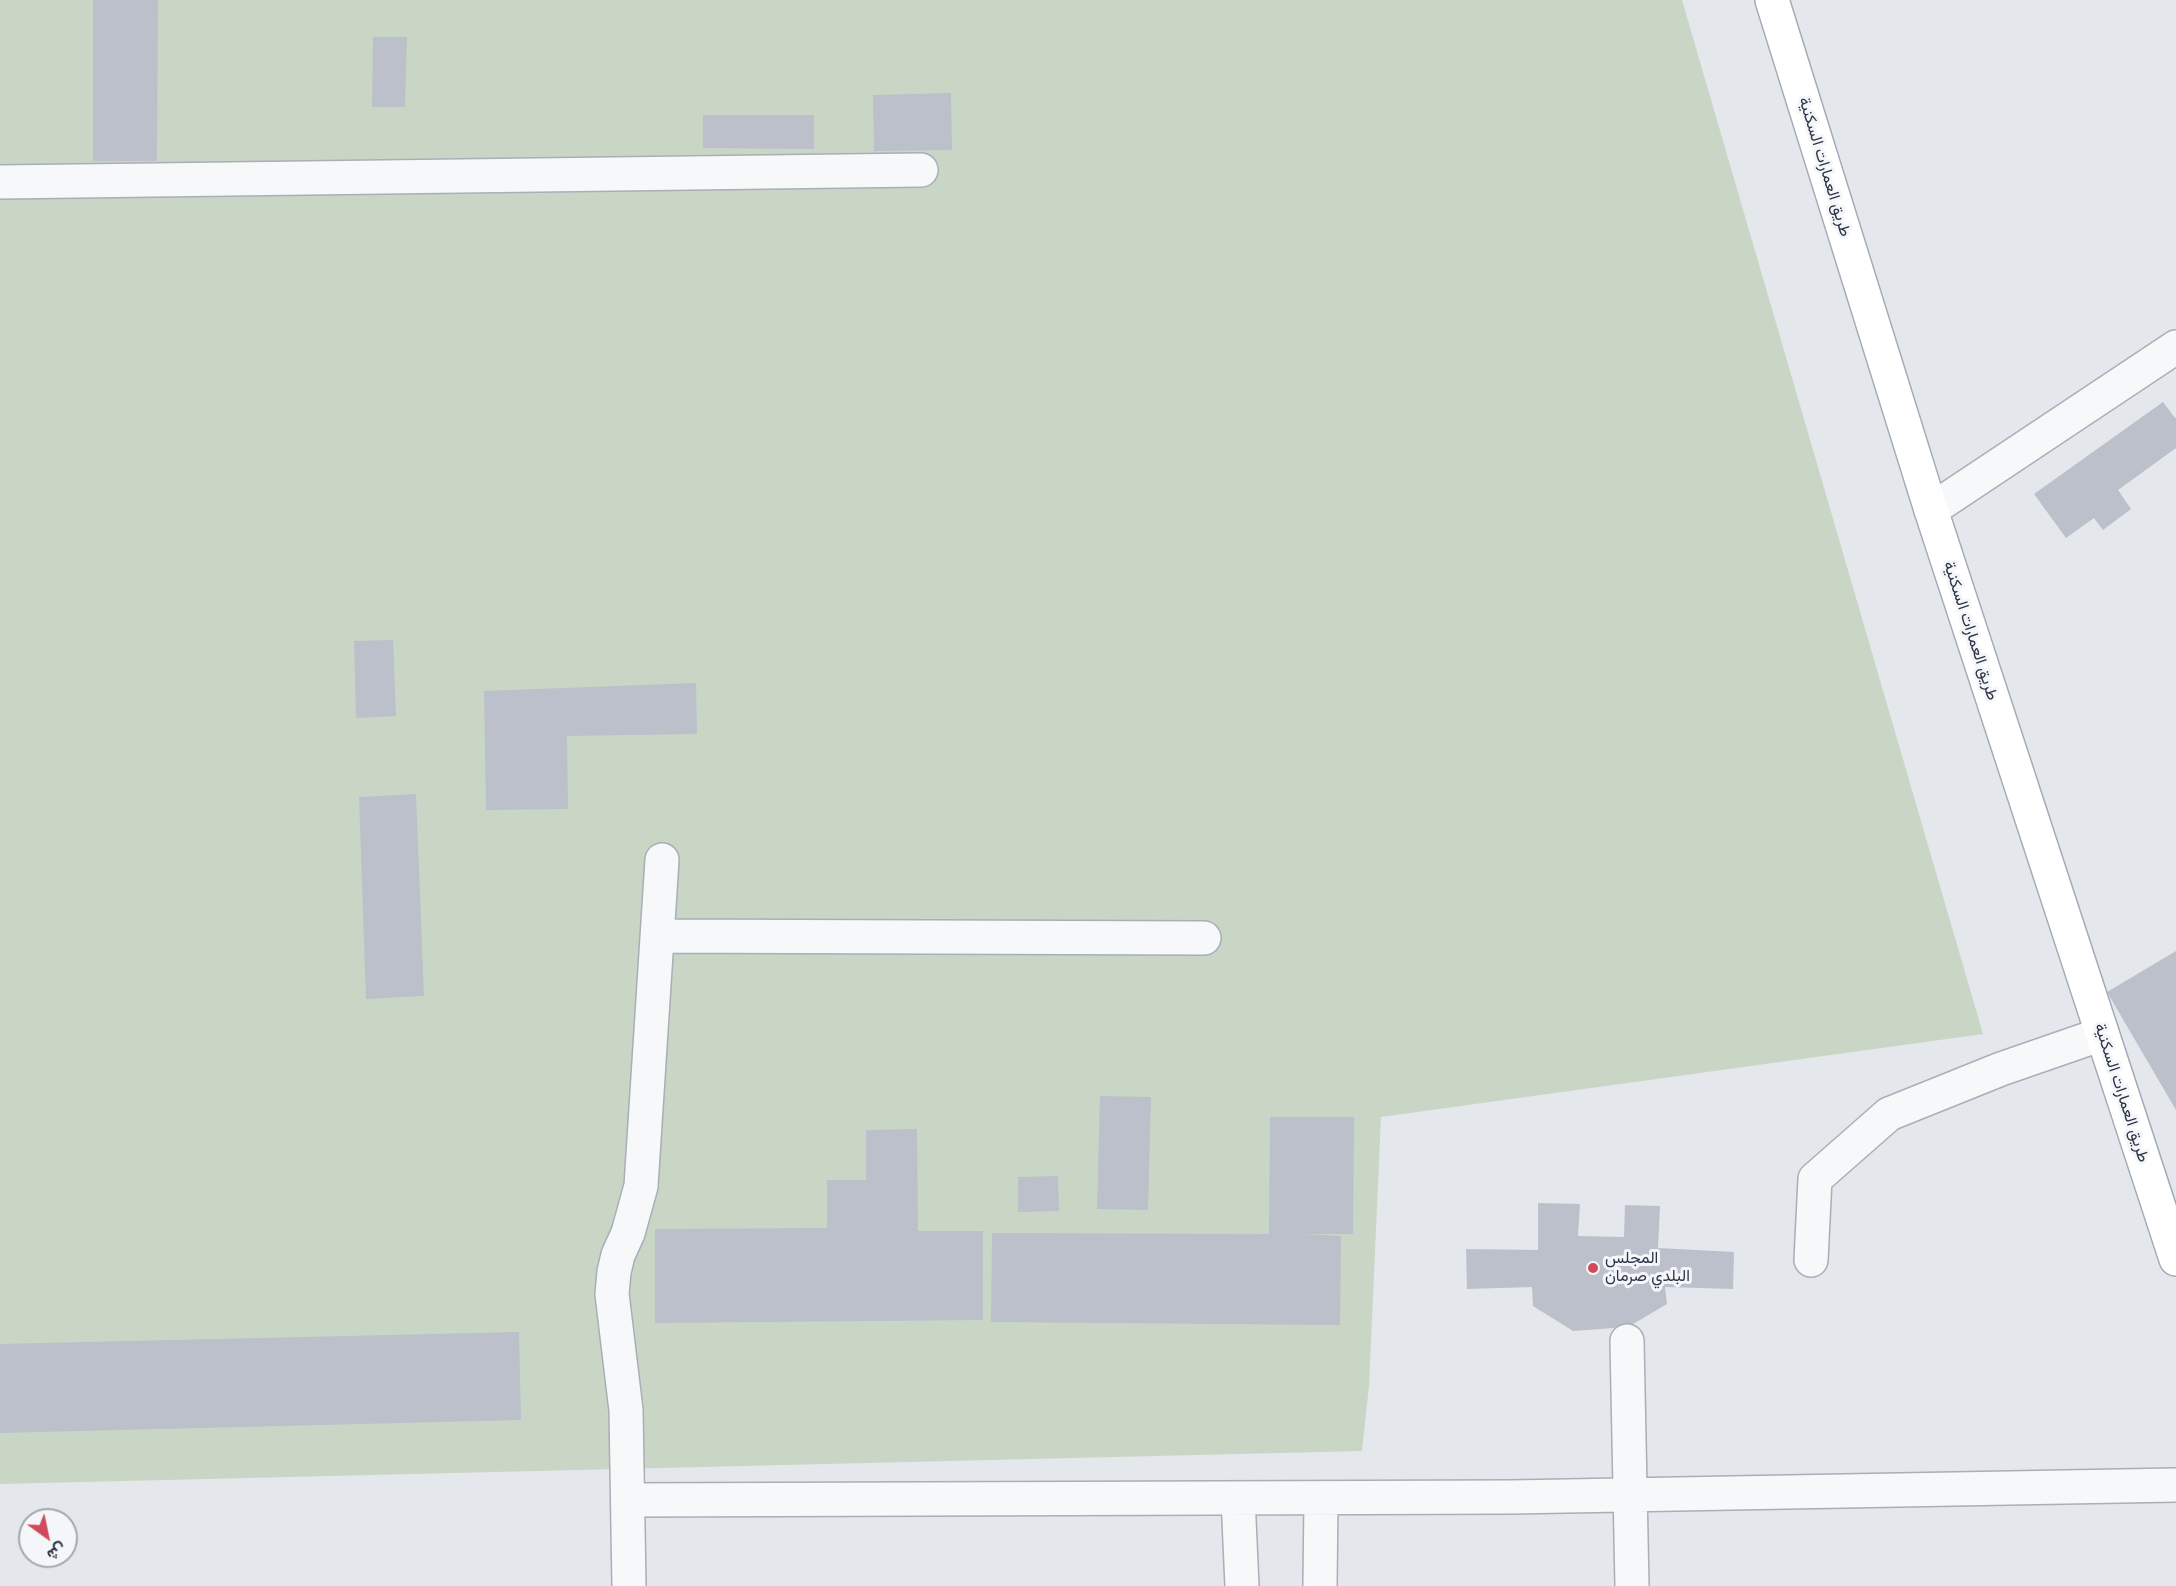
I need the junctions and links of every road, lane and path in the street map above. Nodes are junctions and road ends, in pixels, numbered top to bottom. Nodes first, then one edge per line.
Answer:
1 (1772, 0) edge
2 (921, 170) dead end
3 (0, 182) edge
4 (2176, 347) edge
5 (1931, 510) junction
6 (662, 860) dead end
7 (658, 936) junction
8 (1204, 938) dead end
9 (2102, 1034) junction
10 (2176, 1259) edge
11 (1811, 1260) dead end
12 (1627, 1341) dead end
13 (2176, 1485) edge
14 (1631, 1495) junction
15 (1238, 1498) junction
16 (1321, 1498) junction
17 (628, 1500) junction
18 (629, 1586) edge
19 (1242, 1586) edge
20 (1320, 1586) edge
21 (1632, 1586) edge

1 - 5 main road, طريق العمارات السكنية
2 - 3 street
4 - 5 street
5 - 9 main road, طريق العمارات السكنية
6 - 7 street
7 - 8 street
7 - 17 street
9 - 10 main road, طريق العمارات السكنية
9 - 11 street
12 - 14 street
13 - 14 street
14 - 16 street
14 - 21 street
15 - 16 street
15 - 17 street
15 - 19 street
16 - 20 street
17 - 18 street

